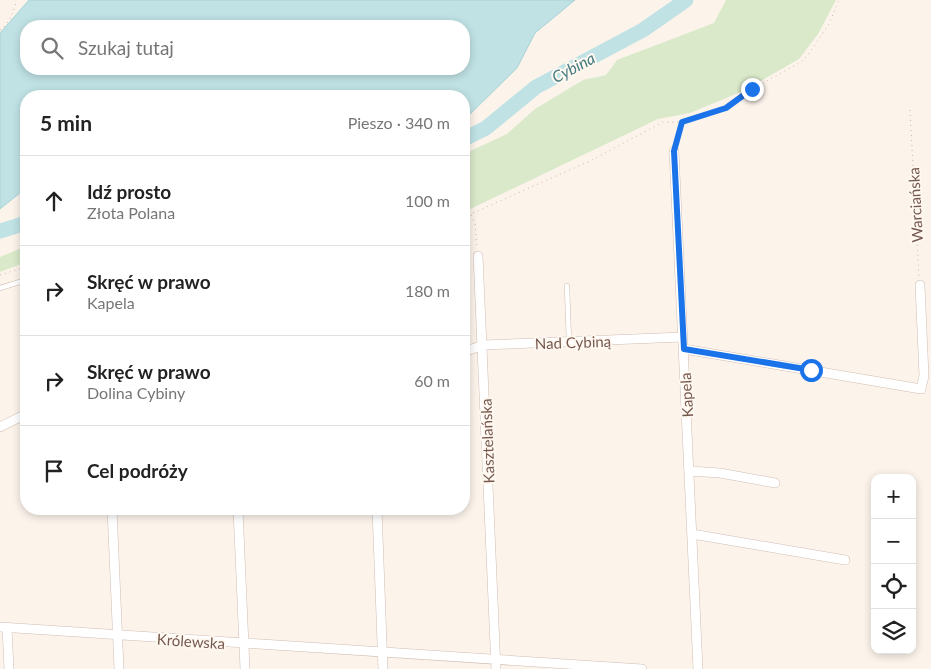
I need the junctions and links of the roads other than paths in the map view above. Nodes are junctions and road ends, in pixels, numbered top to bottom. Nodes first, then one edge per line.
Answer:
1 (674, 151) road end
2 (478, 256) road end
3 (20, 282) edge
4 (920, 285) road end
5 (567, 286) dead end
6 (0, 288) edge
7 (683, 337) junction
8 (569, 342) junction
9 (483, 345) junction
10 (684, 349) junction
11 (470, 350) edge
12 (20, 417) edge
13 (0, 427) edge
14 (689, 472) junction
15 (775, 483) dead end
16 (112, 515) edge
17 (238, 515) edge
18 (377, 515) edge
19 (692, 534) junction
20 (845, 560) dead end
21 (4, 627) edge
22 (118, 636) junction
23 (244, 644) junction
24 (383, 653) junction
25 (496, 665) edge
26 (8, 669) edge
27 (119, 669) edge
28 (245, 669) edge
29 (383, 669) edge
30 (642, 669) edge
31 (698, 669) edge

1 - 7 street, Kapela
2 - 9 street, Kasztelańska
3 - 6 lane
4 - 10 street
5 - 8 lane
7 - 8 street, Nad Cybiną
7 - 10 street, Kapela
8 - 9 street, Nad Cybiną
9 - 11 street, Nad Cybiną
9 - 25 street, Kasztelańska
10 - 14 street, Kapela
12 - 13 street
14 - 15 street
14 - 19 street, Kapela
16 - 22 street
17 - 23 street
18 - 24 street
19 - 20 street
19 - 31 street, Kapela
21 - 22 street, Królewska
21 - 26 street
22 - 23 street, Królewska
22 - 27 street
23 - 24 street, Królewska
23 - 28 street
24 - 25 street, Królewska
24 - 29 street
25 - 30 street, Królewska

